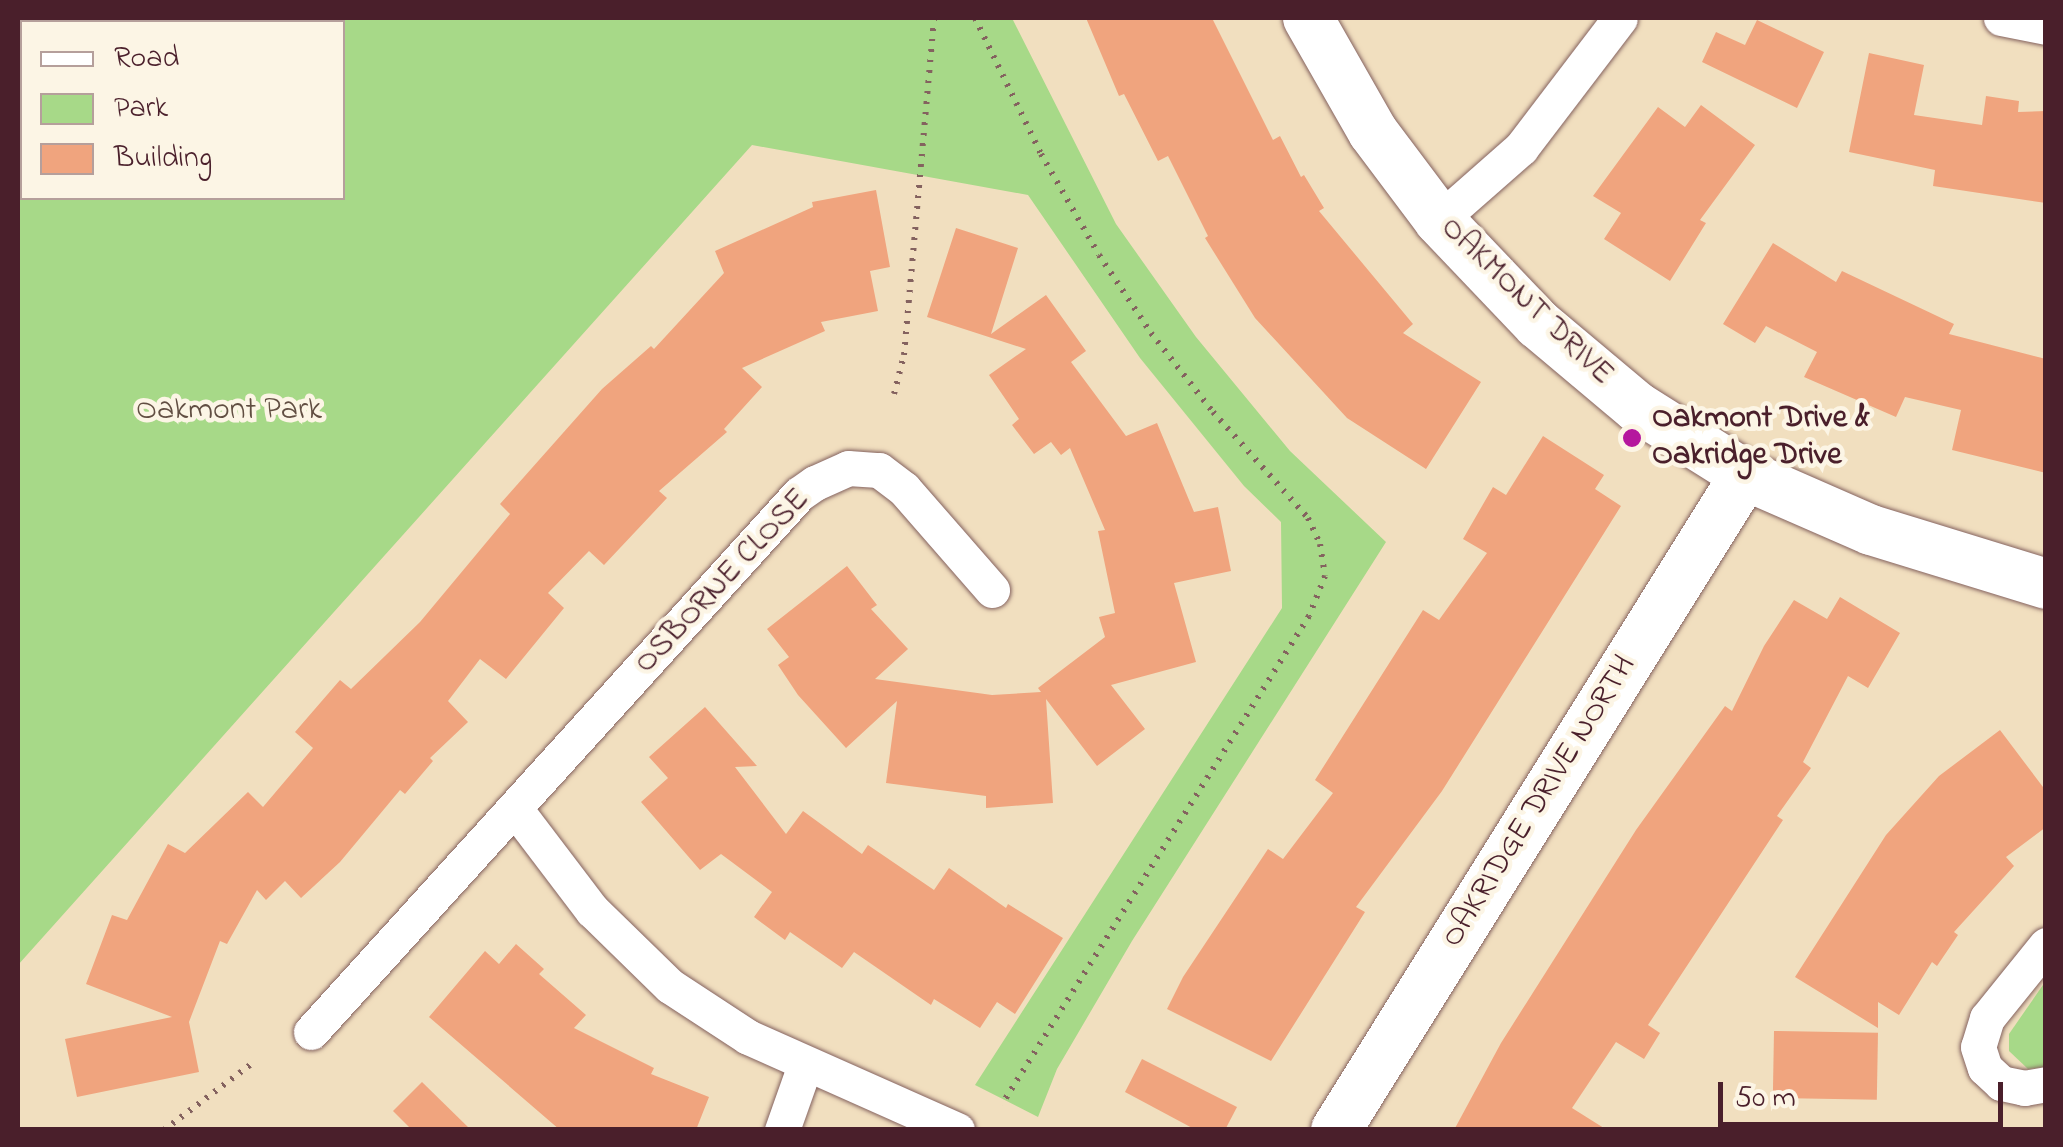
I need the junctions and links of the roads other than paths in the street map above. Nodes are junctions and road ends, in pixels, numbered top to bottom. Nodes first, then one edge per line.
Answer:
1 (1308, 18) edge
2 (1620, 18) edge
3 (2001, 18) edge
4 (2046, 27) edge
5 (1440, 220) junction
6 (1745, 474) junction
7 (2046, 584) edge
8 (992, 590) dead end
9 (516, 810) junction
10 (2046, 945) edge
11 (311, 1032) dead end
12 (805, 1064) junction
13 (2046, 1084) edge
14 (782, 1130) edge
15 (957, 1130) edge
16 (1336, 1130) edge

1 - 5 street, OAKMONT DRIVE
2 - 5 street
3 - 4 street
5 - 6 street, OAKMONT DRIVE
6 - 7 street, OAKMONT DRIVE
6 - 16 street, OAKRIDGE DRIVE NORTH
8 - 9 street, OSBORNE CLOSE
9 - 11 street, OSBORNE CLOSE
9 - 12 street
10 - 13 street
12 - 14 street
12 - 15 street

